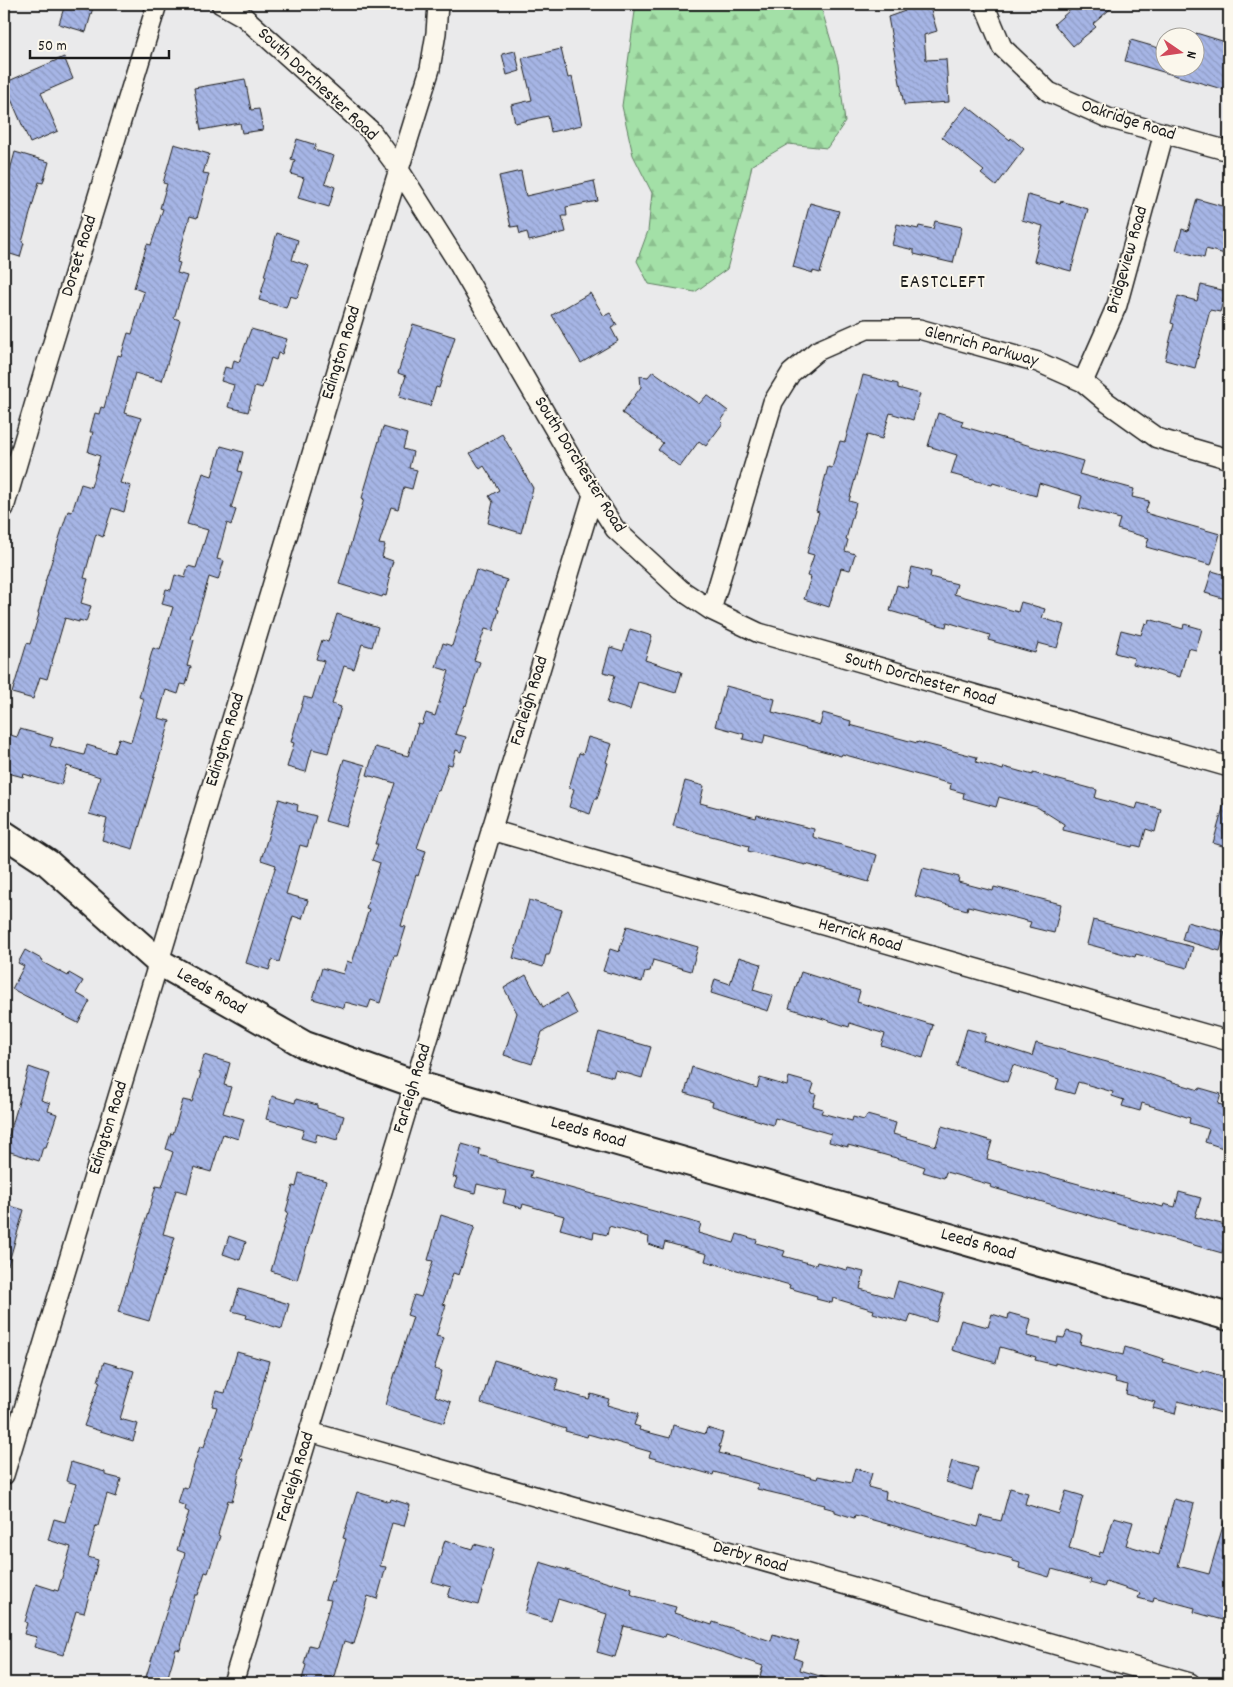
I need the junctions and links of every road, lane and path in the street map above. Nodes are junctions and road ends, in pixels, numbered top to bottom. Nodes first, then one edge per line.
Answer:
1 (157, 4) edge
2 (221, 4) edge
3 (438, 4) edge
4 (984, 4) edge
5 (1164, 133) junction
6 (1229, 151) edge
7 (398, 168) junction
8 (1083, 382) junction
9 (1229, 458) edge
10 (594, 495) junction
11 (4, 508) edge
12 (711, 610) junction
13 (1229, 767) edge
14 (491, 830) junction
15 (4, 834) edge
16 (159, 962) junction
17 (1229, 1041) edge
18 (415, 1084) junction
19 (1229, 1317) edge
20 (310, 1432) junction
21 (4, 1475) edge
22 (232, 1683) edge
23 (1190, 1683) edge

1 - 11 street, Dorset Road
2 - 7 street, South Dorchester Road
3 - 7 street, Edington Road
4 - 5 street, Oakridge Road
5 - 6 street, Oakridge Road
5 - 8 street, Bridgeview Road
7 - 10 street, South Dorchester Road
7 - 16 street, Edington Road
8 - 9 street, Glenrich Parkway
8 - 12 street, Glenrich Parkway
10 - 12 street, South Dorchester Road
10 - 14 street, Farleigh Road
12 - 13 street, South Dorchester Road
14 - 17 street, Herrick Road
14 - 18 street, Farleigh Road
15 - 16 street, Leeds Road
16 - 18 street, Leeds Road
16 - 21 street, Edington Road
18 - 19 street, Leeds Road
18 - 20 street, Farleigh Road
20 - 22 street, Farleigh Road
20 - 23 street, Derby Road

